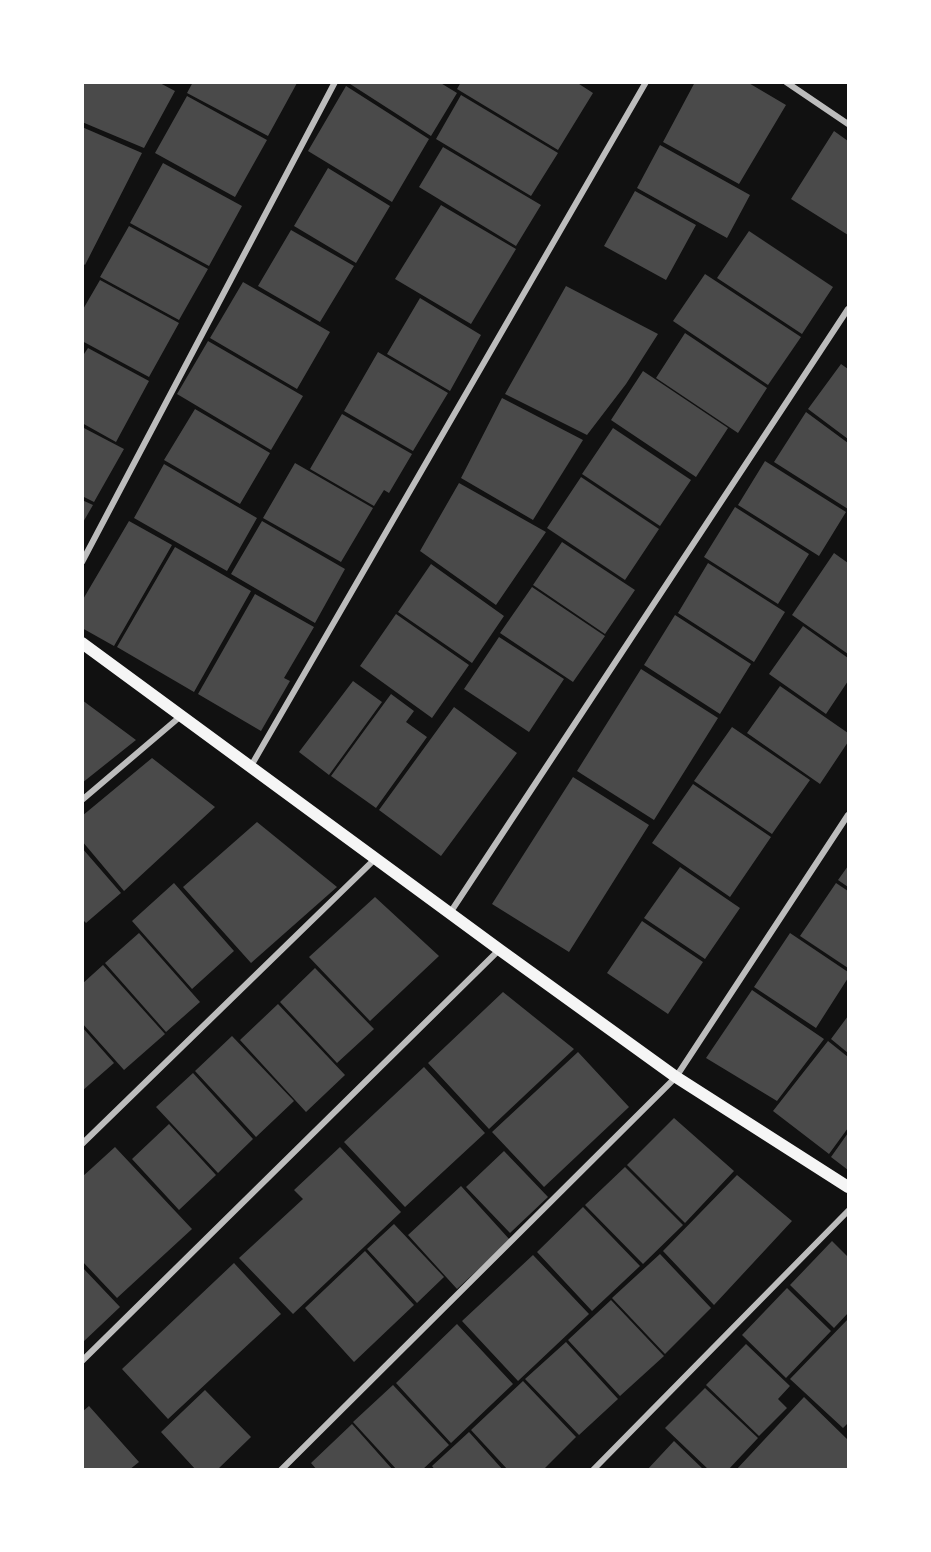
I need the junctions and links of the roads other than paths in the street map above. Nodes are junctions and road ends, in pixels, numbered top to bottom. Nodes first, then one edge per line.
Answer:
1 (335, 82) edge
2 (646, 82) edge
3 (786, 82) edge
4 (849, 124) edge
5 (849, 309) edge
6 (82, 562) edge
7 (82, 643) edge
8 (182, 715) junction
9 (251, 766) junction
10 (82, 800) edge
11 (849, 815) edge
12 (376, 858) junction
13 (450, 913) junction
14 (500, 950) junction
15 (676, 1077) junction
16 (82, 1144) edge
17 (849, 1187) edge
18 (849, 1210) edge
19 (82, 1360) edge
20 (281, 1470) edge
21 (593, 1470) edge

1 - 6 street
2 - 9 street
3 - 4 street
5 - 13 street
7 - 8 main road
8 - 9 main road
8 - 10 street
9 - 12 main road
11 - 15 street
12 - 13 main road
12 - 16 street
13 - 14 main road
14 - 15 main road
14 - 19 street
15 - 17 main road
15 - 20 street
18 - 21 street

